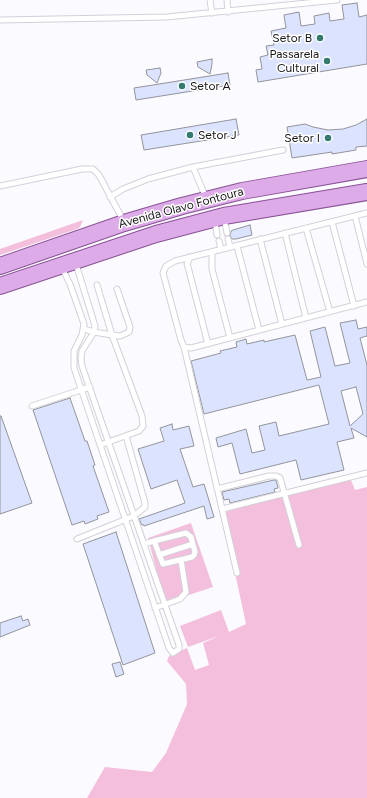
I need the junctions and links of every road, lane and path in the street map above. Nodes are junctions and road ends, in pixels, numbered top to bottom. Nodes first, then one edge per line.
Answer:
1 (210, 0) edge
2 (227, 0) edge
3 (337, 0) edge
4 (228, 12) junction
5 (212, 13) junction
6 (0, 20) edge
7 (283, 150) dead end
8 (194, 167) junction
9 (367, 169) edge
10 (0, 186) edge
11 (242, 191) junction
12 (367, 192) edge
13 (110, 197) junction
14 (206, 199) junction
15 (367, 213) edge
16 (355, 216) junction
17 (219, 217) junction
18 (332, 222) junction
19 (124, 223) junction
20 (306, 228) junction
21 (227, 233) dead end
22 (285, 233) junction
23 (217, 235) dead end
24 (228, 239) dead end
25 (260, 240) junction
26 (219, 241) dead end
27 (237, 246) junction
28 (230, 247) junction
29 (220, 249) junction
30 (212, 252) junction
31 (190, 257) junction
32 (68, 263) junction
33 (367, 264) edge
34 (0, 266) edge
35 (97, 285) dead end
36 (0, 286) edge
37 (117, 289) dead end
38 (367, 302) edge
39 (354, 306) junction
40 (330, 312) junction
41 (306, 318) junction
42 (282, 324) junction
43 (84, 329) junction
44 (259, 330) junction
45 (94, 332) junction
46 (112, 335) junction
47 (230, 338) junction
48 (208, 344) junction
49 (184, 347) junction
50 (90, 387) junction
51 (81, 390) junction
52 (32, 406) dead end
53 (99, 413) junction
54 (90, 416) junction
55 (126, 436) junction
56 (109, 442) junction
57 (100, 445) junction
58 (367, 473) edge
59 (217, 489) junction
60 (285, 494) junction
61 (222, 509) junction
62 (134, 516) junction
63 (126, 520) junction
64 (77, 539) dead end
65 (154, 542) junction
66 (144, 544) junction
67 (193, 544) junction
68 (299, 545) dead end
69 (159, 555) junction
70 (181, 560) junction
71 (237, 573) dead end
72 (164, 605) junction
73 (155, 608) junction

1 - 5 lane
2 - 4 lane
3 - 4 lane
4 - 5 lane
5 - 6 lane
7 - 8 lane
8 - 13 lane
8 - 14 lane
9 - 11 main road, Avenida Olavo Fontoura
10 - 13 lane
11 - 14 main road, Avenida Olavo Fontoura
11 - 17 main road
12 - 17 main road, Avenida Olavo Fontoura
13 - 19 lane
14 - 19 main road, Avenida Olavo Fontoura
15 - 16 lane
16 - 18 lane
16 - 33 lane
17 - 21 lane
17 - 23 lane
17 - 32 main road, Avenida Olavo Fontoura
18 - 20 lane
18 - 39 lane
19 - 34 main road, Avenida Olavo Fontoura
20 - 22 lane
20 - 40 lane
22 - 25 lane
22 - 41 lane
24 - 28 lane
25 - 27 lane
25 - 42 lane
26 - 29 lane
27 - 28 lane
27 - 44 lane
28 - 29 lane
29 - 30 lane
30 - 31 lane
30 - 47 lane
31 - 48 lane
31 - 49 lane
32 - 36 main road, Avenida Olavo Fontoura
32 - 43 lane
32 - 45 lane
35 - 46 lane
37 - 46 lane
38 - 39 lane
39 - 40 lane
40 - 41 lane
41 - 42 lane
42 - 44 lane
43 - 45 lane
43 - 51 lane
44 - 47 lane
45 - 46 lane
45 - 50 lane
46 - 55 lane
47 - 48 lane
48 - 49 lane
49 - 59 lane
50 - 51 lane
50 - 53 lane
51 - 52 lane
51 - 54 lane
53 - 54 lane
53 - 56 lane
54 - 57 lane
55 - 56 lane
55 - 62 lane
56 - 57 lane
56 - 62 lane
57 - 63 lane
58 - 60 lane
59 - 60 lane
59 - 61 lane
60 - 61 lane
60 - 68 lane
61 - 71 lane
62 - 63 lane
62 - 66 lane
63 - 64 lane
63 - 73 lane
65 - 66 lane
65 - 67 lane
65 - 69 lane
66 - 72 lane
67 - 69 lane
67 - 70 lane
69 - 70 lane
70 - 72 lane
72 - 73 lane
72 - 73 lane

